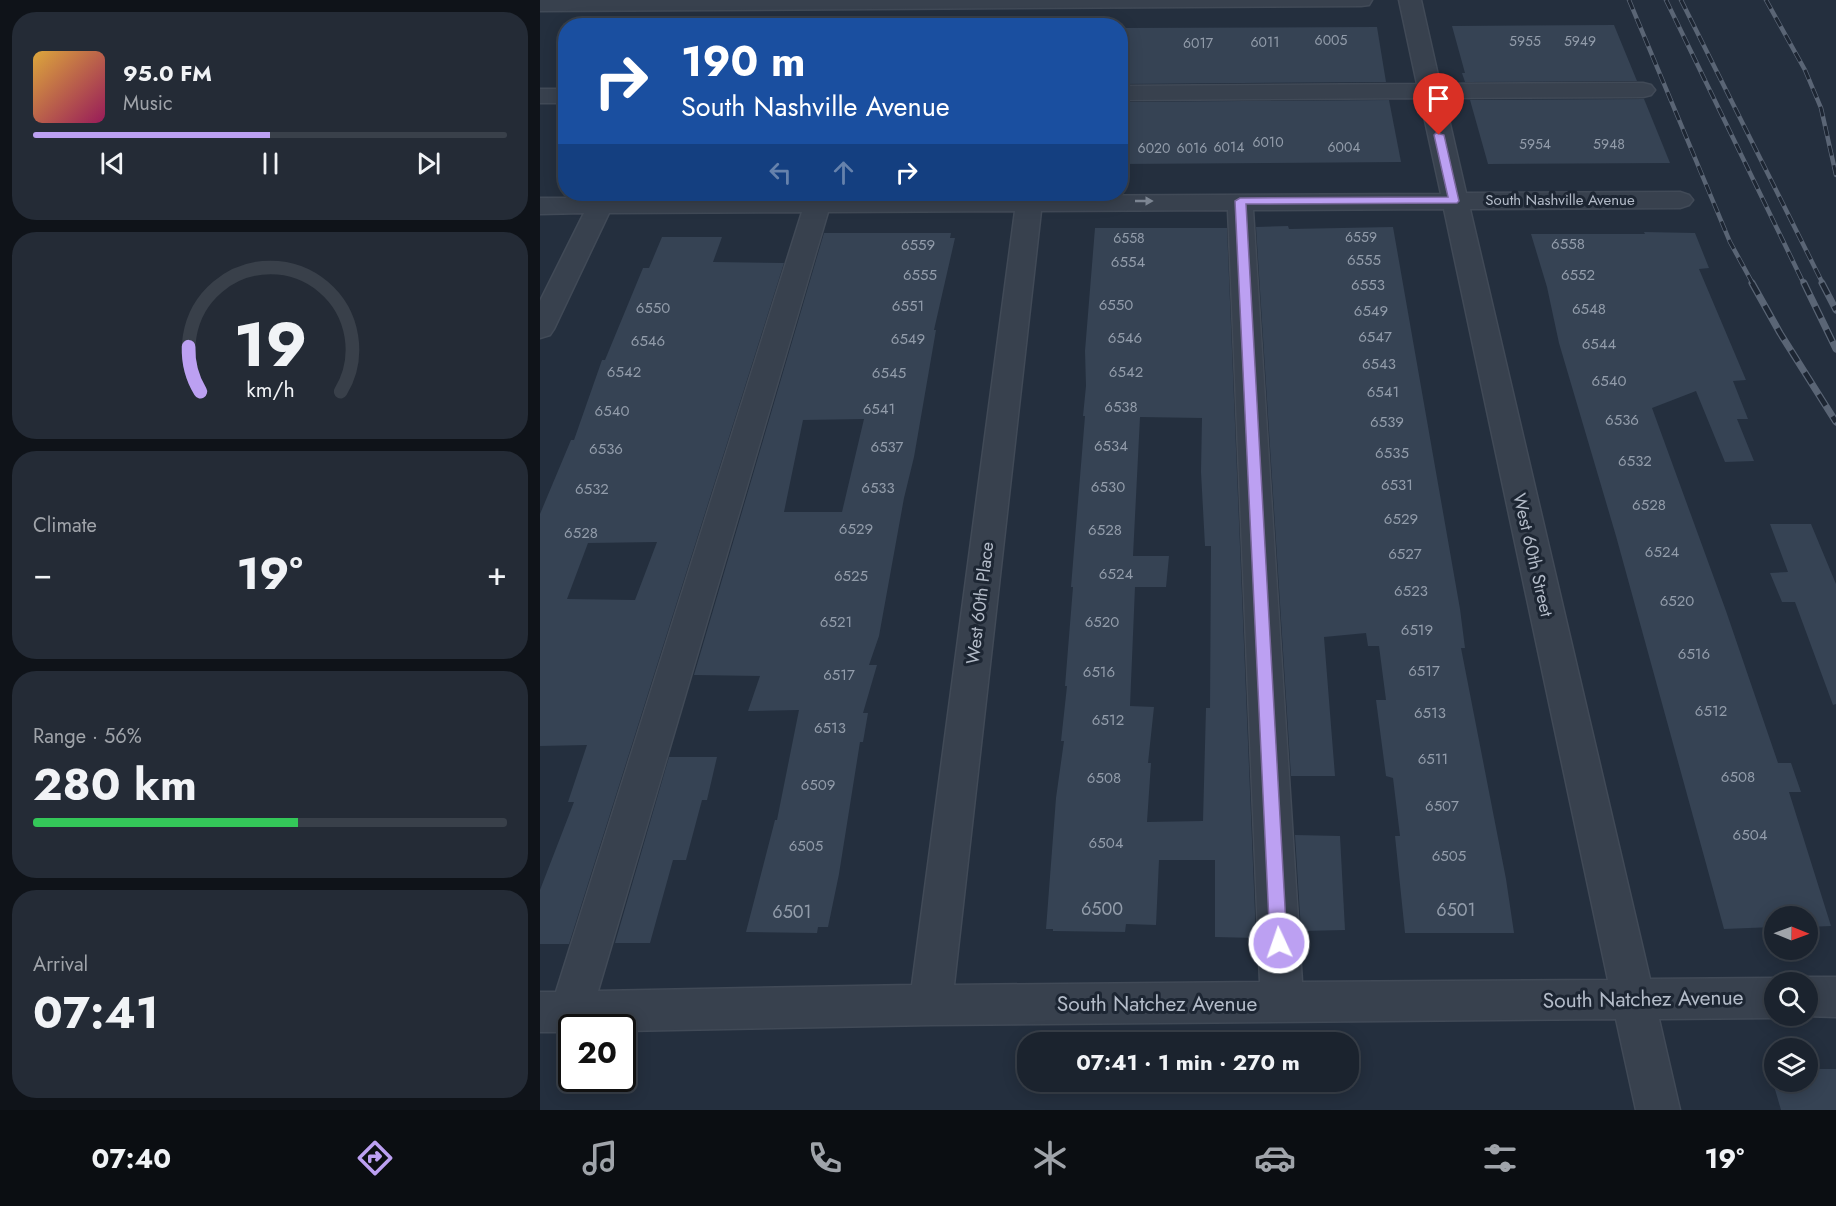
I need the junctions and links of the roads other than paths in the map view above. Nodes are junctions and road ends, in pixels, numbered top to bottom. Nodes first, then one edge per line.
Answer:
1 (1361, 0) edge
2 (1410, 0) edge
3 (699, 2) edge
4 (540, 5) edge
5 (692, 18) edge
6 (1643, 90) dead end
7 (1430, 91) junction
8 (1128, 93) edge
9 (540, 96) edge
10 (558, 96) edge
11 (1680, 200) dead end
12 (592, 201) edge
13 (603, 201) edge
14 (675, 201) edge
15 (1240, 201) junction
16 (1454, 201) junction
17 (1029, 202) junction
18 (818, 203) junction
19 (540, 206) edge
20 (540, 329) edge
21 (1818, 997) edge
22 (1836, 997) edge
23 (1632, 998) junction
24 (1764, 998) edge
25 (1282, 1003) junction
26 (931, 1005) junction
27 (556, 1011) edge
28 (1658, 1110) edge

1 - 3 street
2 - 7 street, West 60th Street
3 - 4 street
3 - 5 street
6 - 7 street
7 - 8 street
7 - 16 street, West 60th Street
9 - 10 street
11 - 16 street, South Nashville Avenue
12 - 19 street, South Nashville Avenue
13 - 20 street
14 - 18 street, South Nashville Avenue
15 - 16 street, South Nashville Avenue
17 -> 15 street, South Nashville Avenue
15 - 25 street
16 - 23 street, West 60th Street
17 - 18 street, South Nashville Avenue
17 - 26 street, West 60th Place
18 - 27 street
21 - 22 street
23 - 24 street, South Natchez Avenue
23 - 25 street, South Natchez Avenue
23 - 28 street, West 60th Street
25 - 26 street, South Natchez Avenue
26 - 27 street, South Natchez Avenue

